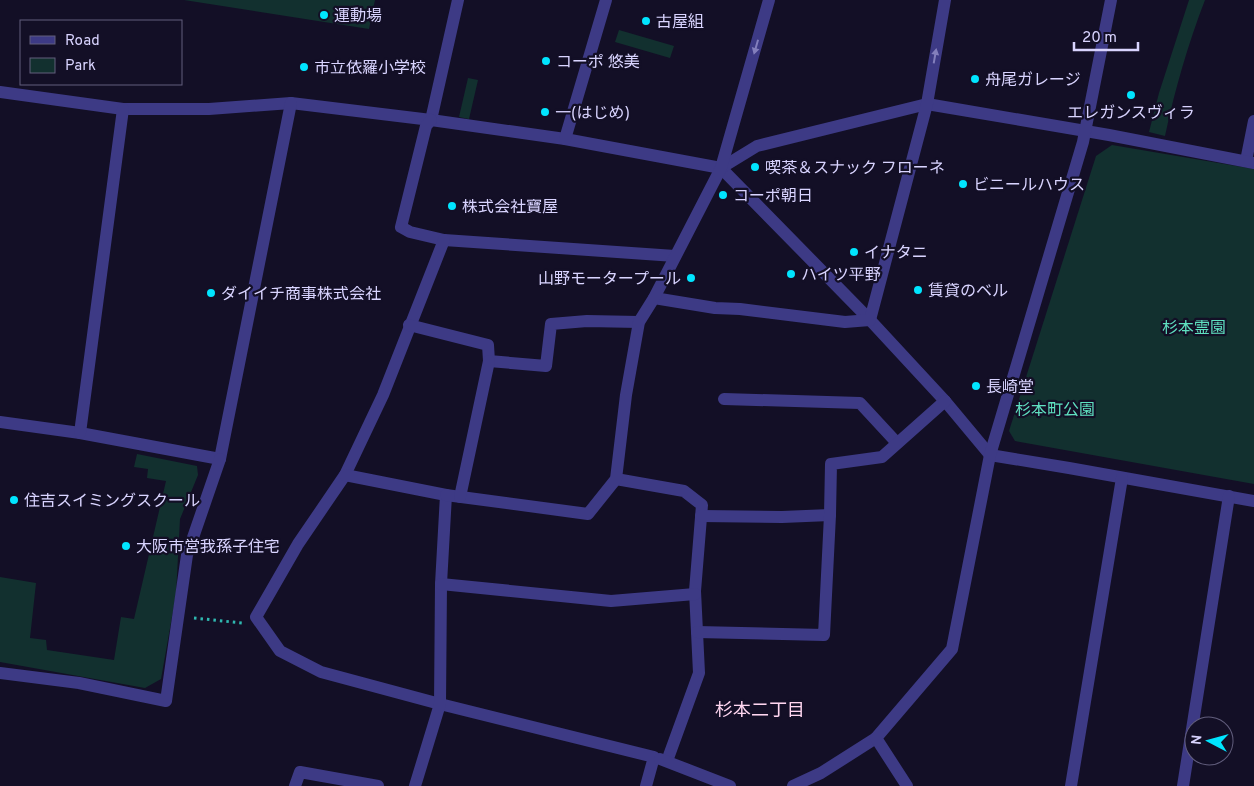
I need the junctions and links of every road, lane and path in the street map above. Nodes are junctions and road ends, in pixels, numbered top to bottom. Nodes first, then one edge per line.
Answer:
1 (458, 0) edge
2 (606, 0) edge
3 (769, 0) edge
4 (945, 0) edge
5 (1111, 0) edge
6 (0, 92) edge
7 (291, 103) junction
8 (927, 104) junction
9 (123, 109) junction
10 (431, 120) junction
11 (1254, 121) edge
12 (1086, 131) junction
13 (565, 139) junction
14 (1250, 162) edge
15 (721, 168) junction
16 (444, 240) junction
17 (675, 256) junction
18 (654, 298) junction
19 (870, 320) junction
20 (639, 322) junction
21 (409, 325) junction
22 (489, 361) junction
23 (724, 399) dead end
24 (945, 400) junction
25 (0, 422) edge
26 (80, 433) junction
27 (897, 443) junction
28 (990, 455) junction
29 (220, 459) junction
30 (345, 475) junction
31 (1122, 478) junction
32 (616, 479) junction
33 (446, 495) junction
34 (460, 496) junction
35 (1229, 496) junction
36 (1254, 501) edge
37 (830, 515) junction
38 (701, 516) junction
39 (440, 584) junction
40 (695, 594) junction
41 (178, 616) junction
42 (261, 624) junction
43 (697, 632) junction
44 (0, 673) edge
45 (440, 704) junction
46 (876, 738) junction
47 (654, 757) junction
48 (667, 762) junction
49 (296, 786) edge
50 (378, 786) edge
51 (415, 786) edge
52 (646, 786) edge
53 (730, 786) edge
54 (793, 786) edge
55 (907, 786) edge
56 (1071, 786) edge
57 (1183, 786) edge

1 - 10 street
2 - 13 street
3 -> 15 street
8 -> 4 street
5 - 12 street
6 - 9 street
7 - 9 street
7 - 10 street
7 - 29 street
8 - 12 street
8 - 15 street
8 - 19 street
9 - 26 street
10 - 13 street
10 - 16 street
11 - 14 street
12 - 14 street
12 - 28 street
13 - 15 street
15 - 17 street
15 - 19 street
16 - 17 street
16 - 21 street
17 - 18 street
18 - 19 street
18 - 20 street
19 - 24 street
20 - 22 street
20 - 32 street
21 - 22 street
21 - 30 street
22 - 34 street
23 - 27 street
24 - 27 street
24 - 28 street
25 - 26 street
26 - 29 street
27 - 37 street
28 - 31 street
28 - 46 street
29 - 41 street
30 - 33 street
30 - 42 street
31 - 35 street
31 - 56 street
32 - 34 street
32 - 38 street
33 - 34 street
33 - 39 street
35 - 36 street
35 - 57 street
37 - 38 street
37 - 43 street
38 - 40 street
39 - 40 street
39 - 45 street
40 - 43 street
41 - 42 path
41 - 44 street
42 - 45 street
43 - 48 street
45 - 47 street
45 - 51 street
46 - 54 street
46 - 55 street
47 - 48 street
47 - 52 street
48 - 53 street
49 - 50 street

